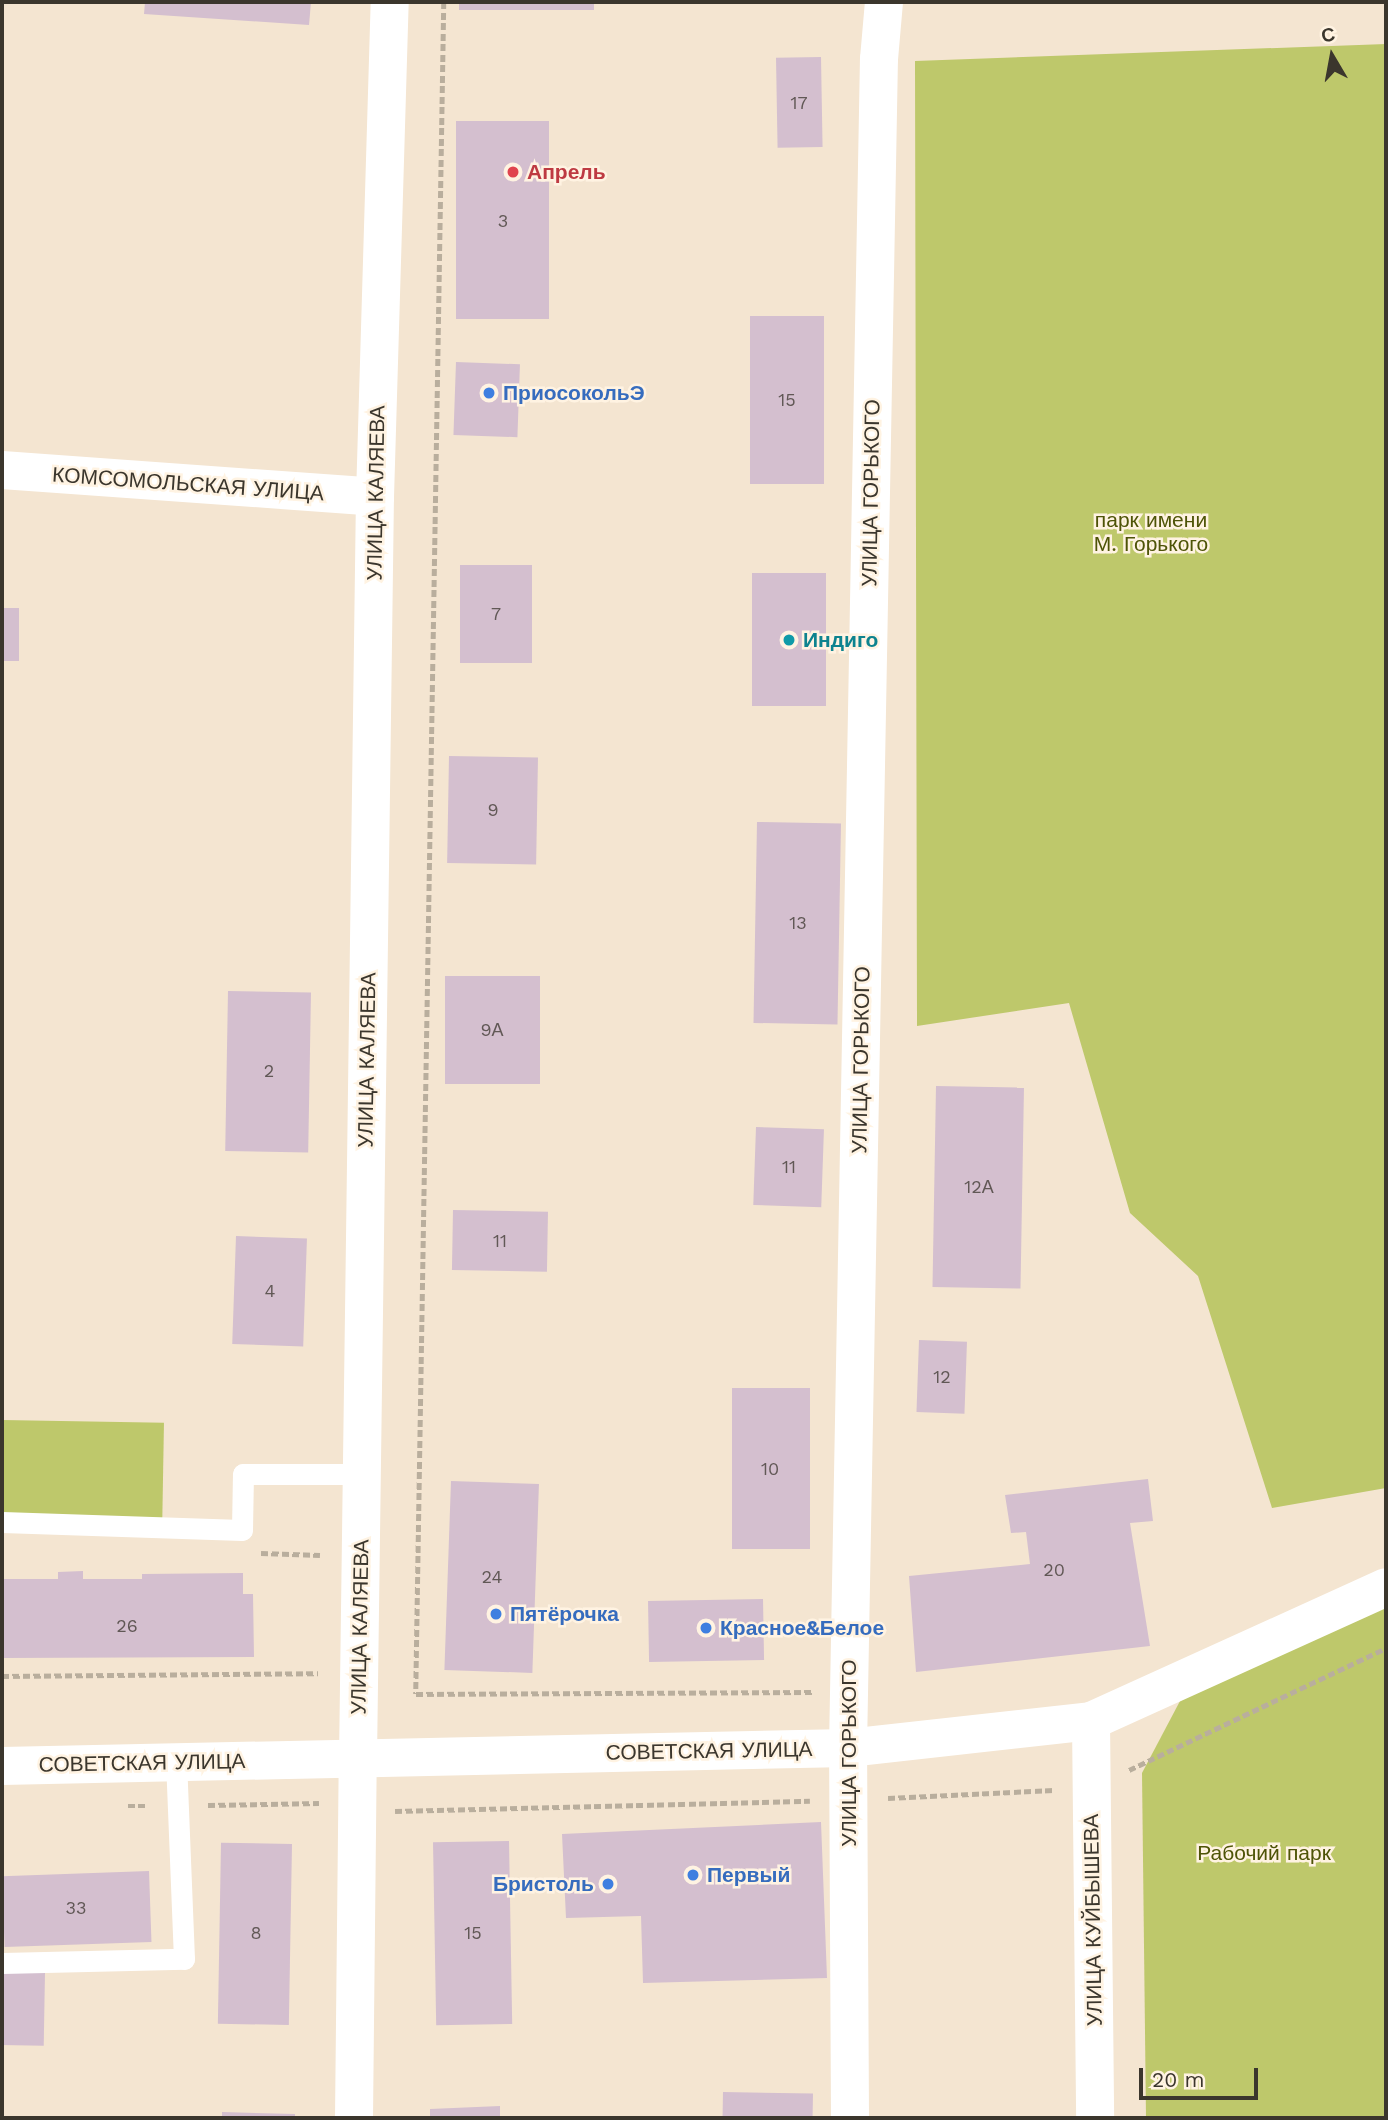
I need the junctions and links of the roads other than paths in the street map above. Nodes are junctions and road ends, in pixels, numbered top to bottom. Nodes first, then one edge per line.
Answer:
1 (390, 2) edge
2 (884, 2) edge
3 (2, 470) edge
4 (375, 498) junction
5 (362, 1474) junction
6 (2, 1522) edge
7 (1386, 1587) edge
8 (1091, 1721) junction
9 (848, 1748) junction
10 (358, 1759) junction
11 (176, 1763) junction
12 (2, 1766) edge
13 (2, 1963) edge
14 (354, 2118) edge
15 (850, 2118) edge
16 (1095, 2118) edge

1 - 4 street, УЛИЦА КАЛЯЕВА
2 - 9 street, УЛИЦА ГОРЬКОГО
3 - 4 street, КОМСОМОЛЬСКАЯ УЛИЦА
4 - 5 street, УЛИЦА КАЛЯЕВА
5 - 6 lane
5 - 10 street, УЛИЦА КАЛЯЕВА
7 - 8 street, СОВЕТСКАЯ УЛИЦА
8 - 9 street, СОВЕТСКАЯ УЛИЦА
8 - 16 street, УЛИЦА КУЙБЫШЕВА
9 - 10 street, СОВЕТСКАЯ УЛИЦА
9 - 15 street, УЛИЦА ГОРЬКОГО
10 - 11 street, СОВЕТСКАЯ УЛИЦА
10 - 14 street, УЛИЦА КАЛЯЕВА
11 - 12 street, СОВЕТСКАЯ УЛИЦА
11 - 13 lane

